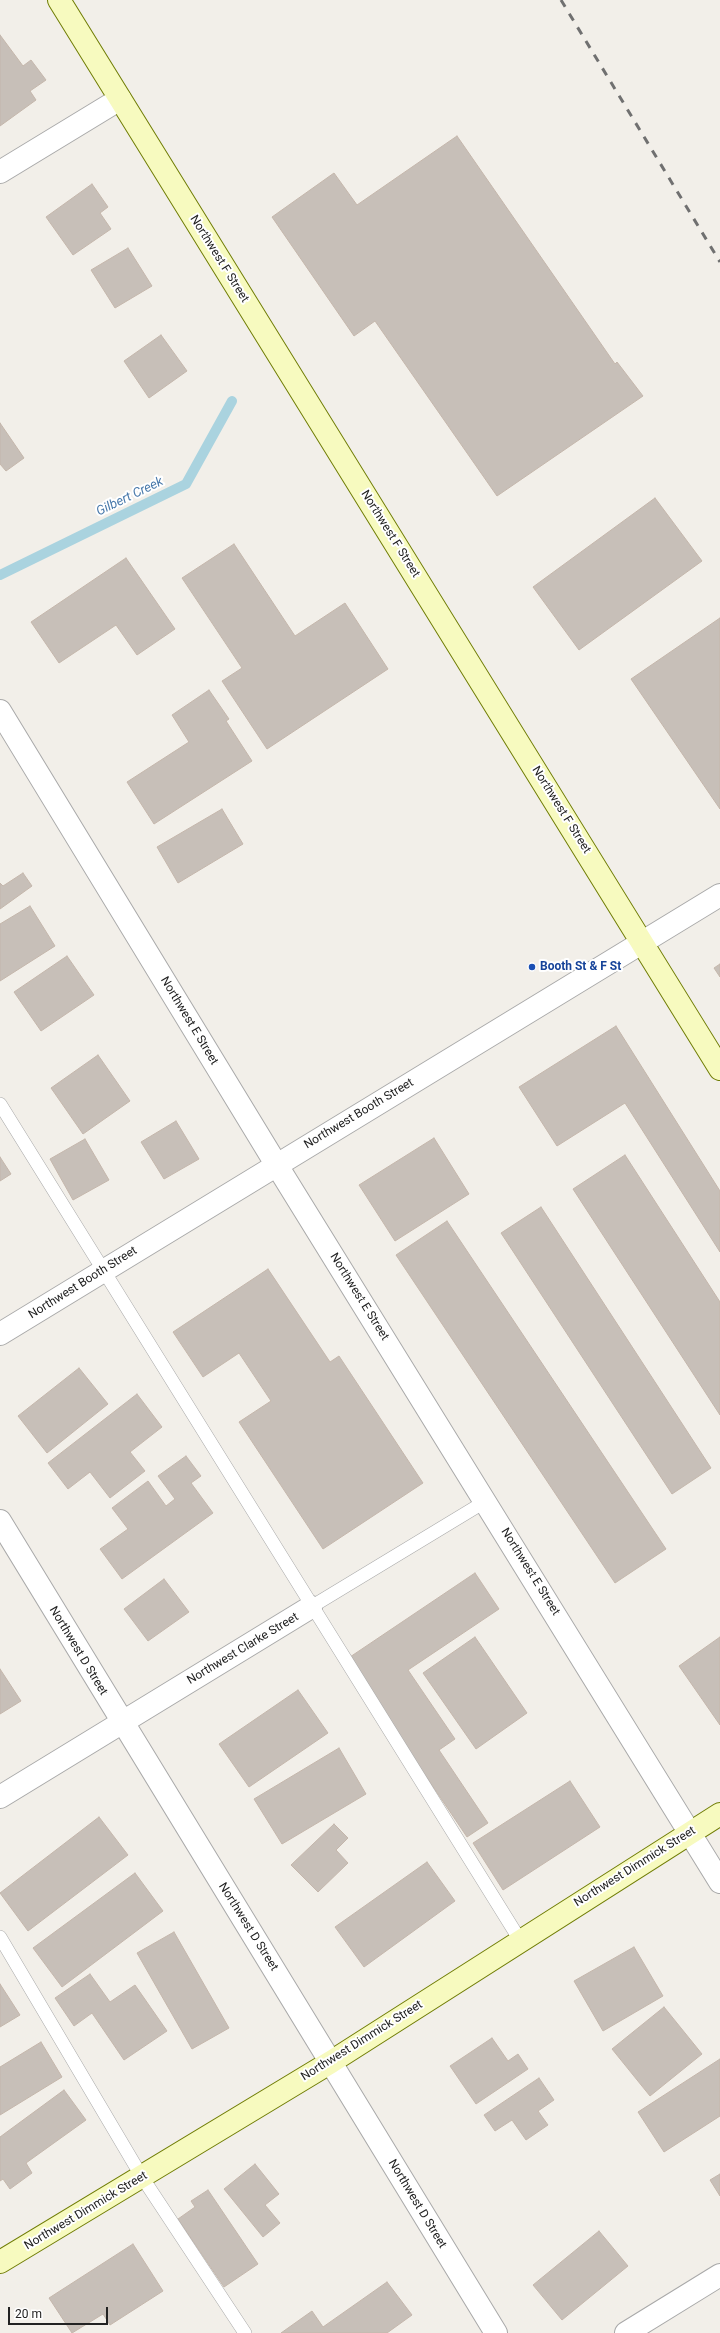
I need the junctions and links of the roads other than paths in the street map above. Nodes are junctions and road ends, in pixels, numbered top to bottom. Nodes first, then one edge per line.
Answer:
1 (59, 0) edge
2 (120, 99) junction
3 (0, 172) edge
4 (0, 711) edge
5 (720, 895) edge
6 (643, 942) junction
7 (720, 1069) edge
8 (0, 1104) edge
9 (276, 1164) junction
10 (102, 1271) junction
11 (0, 1334) edge
12 (486, 1501) junction
13 (0, 1521) edge
14 (311, 1607) junction
15 (122, 1723) junction
16 (0, 1797) edge
17 (720, 1814) edge
18 (690, 1832) junction
19 (720, 1882) edge
20 (0, 1937) edge
21 (520, 1940) junction
22 (331, 2062) junction
23 (142, 2177) junction
24 (0, 2262) edge
25 (720, 2275) edge
26 (245, 2333) edge
27 (496, 2333) edge
28 (626, 2333) edge

1 - 2 main road, Northwest F Street
2 - 3 street
2 - 6 main road, Northwest F Street
4 - 9 street, Northwest E Street
5 - 6 street, Northwest Booth Street
6 - 7 main road, Northwest F Street
6 - 9 street, Northwest Booth Street
8 - 10 lane
9 - 10 street, Northwest Booth Street
9 - 12 street, Northwest E Street
10 - 11 street, Northwest Booth Street
10 - 14 lane
12 - 14 lane, Northwest Clarke Street
12 - 18 street, Northwest E Street
13 - 15 street, Northwest D Street
14 - 15 street, Northwest Clarke Street
14 - 21 lane
15 - 16 street, Northwest Clarke Street
15 - 22 street, Northwest D Street
17 - 18 main road, Northwest Dimmick Street
18 - 19 street, Northwest E Street
18 - 21 main road, Northwest Dimmick Street
20 - 23 lane
21 - 22 main road, Northwest Dimmick Street
22 - 23 main road, Northwest Dimmick Street
22 - 27 street, Northwest D Street
23 - 24 main road, Northwest Dimmick Street
23 - 26 lane
25 - 28 street

